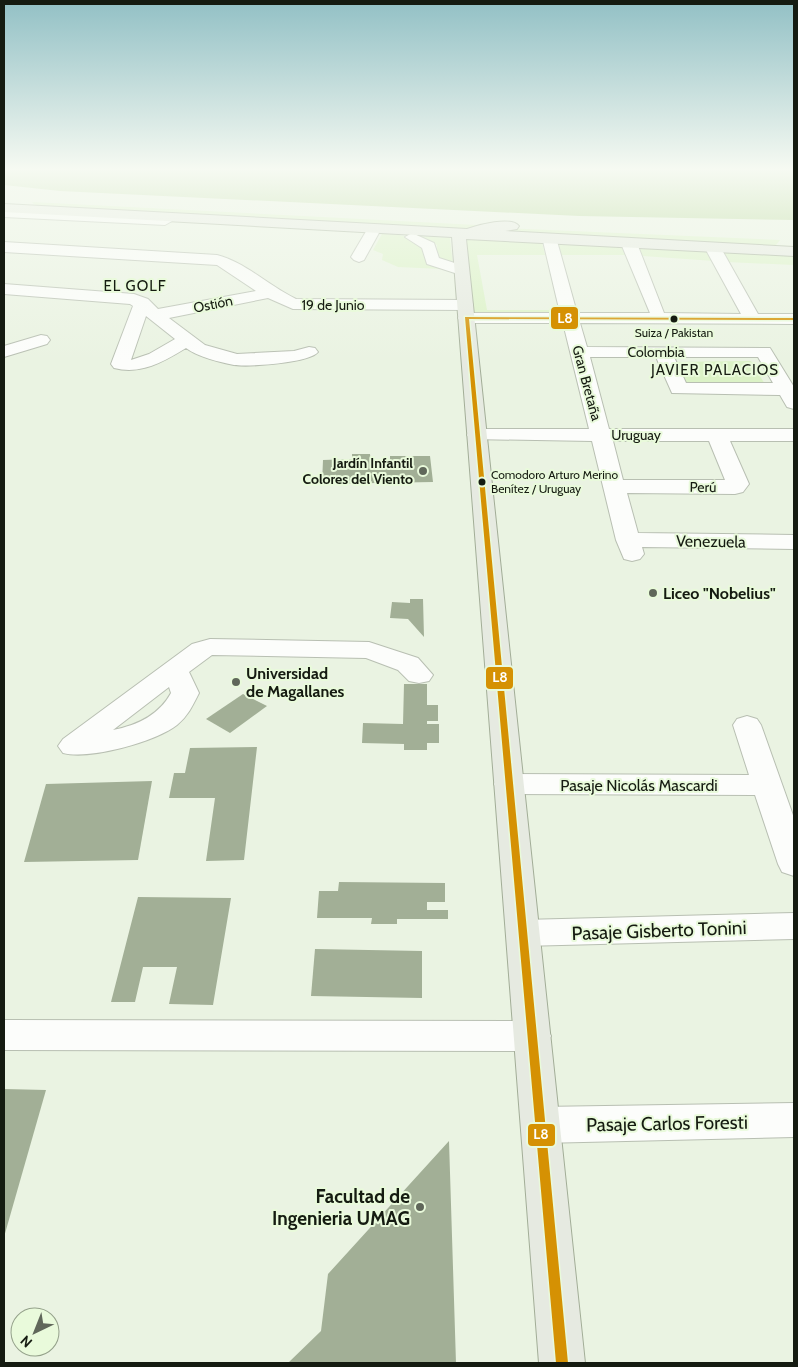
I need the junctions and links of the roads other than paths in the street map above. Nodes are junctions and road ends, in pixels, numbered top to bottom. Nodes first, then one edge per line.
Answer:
1 (373, 231) edge
2 (397, 232) edge
3 (426, 232) edge
4 (477, 232) edge
5 (648, 232) edge
6 (464, 234) junction
7 (412, 237) dead end
8 (794, 238) edge
9 (550, 241) junction
10 (630, 246) junction
11 (4, 248) edge
12 (754, 249) junction
13 (794, 249) edge
14 (714, 250) junction
15 (359, 257) dead end
16 (461, 270) junction
17 (4, 289) edge
18 (265, 290) junction
19 (149, 309) junction
20 (466, 311) junction
21 (657, 312) junction
22 (575, 318) junction
23 (744, 319) junction
24 (794, 319) edge
25 (188, 339) junction
26 (41, 340) dead end
27 (4, 352) edge
28 (309, 352) dead end
29 (579, 352) junction
30 (663, 352) junction
31 (790, 396) edge
32 (477, 435) junction
33 (600, 435) junction
34 (717, 435) junction
35 (794, 435) edge
36 (614, 486) junction
37 (794, 542) edge
38 (630, 547) joint
39 (175, 670) dead end
40 (419, 675) dead end
41 (747, 725) dead end
42 (509, 784) junction
43 (768, 785) junction
44 (794, 864) edge
45 (794, 926) edge
46 (523, 933) junction
47 (4, 1036) edge
48 (532, 1036) junction
49 (794, 1120) edge
50 (540, 1125) junction
51 (562, 1363) edge

1 - 15 street
2 - 6 street
3 - 6 main road
4 - 6 main road
5 - 8 main road
6 - 9 street
6 - 12 main road
6 - 16 main road
7 - 16 street
8 - 13 main road
9 - 10 street
9 - 22 street, Gran Bretaña
10 - 14 street
10 - 21 street
11 - 18 street, 19 de Junio
12 - 13 main road
12 - 14 street
14 - 23 street
16 - 20 main road
17 - 19 street
18 - 19 street, Ostión
18 - 20 street, 19 de Junio
19 - 25 street
19 - 25 street
20 - 22 street, 19 de Junio
20 - 32 main road
21 - 22 street
21 - 23 street
22 - 23 street
22 - 29 street, Gran Bretaña
23 - 24 street
25 - 28 street
26 - 27 street
29 - 30 street, Colombia
29 - 33 street, Gran Bretaña
30 - 31 street
30 - 31 street, Colombia
32 - 33 street, Uruguay
32 - 42 main road
33 - 34 street, Uruguay
33 - 36 street, Gran Bretaña
34 - 35 street, Uruguay
34 - 36 street, Perú
36 - 38 street, Gran Bretaña
37 - 38 street, Venezuela
39 - 40 street
41 - 43 street
42 - 43 street, Pasaje Nicolás Mascardi
42 - 46 main road
43 - 44 street
45 - 46 street, Pasaje Gisberto Tonini
46 - 48 main road
47 - 48 street
48 - 50 main road
49 - 50 street, Pasaje Carlos Foresti
50 - 51 main road

